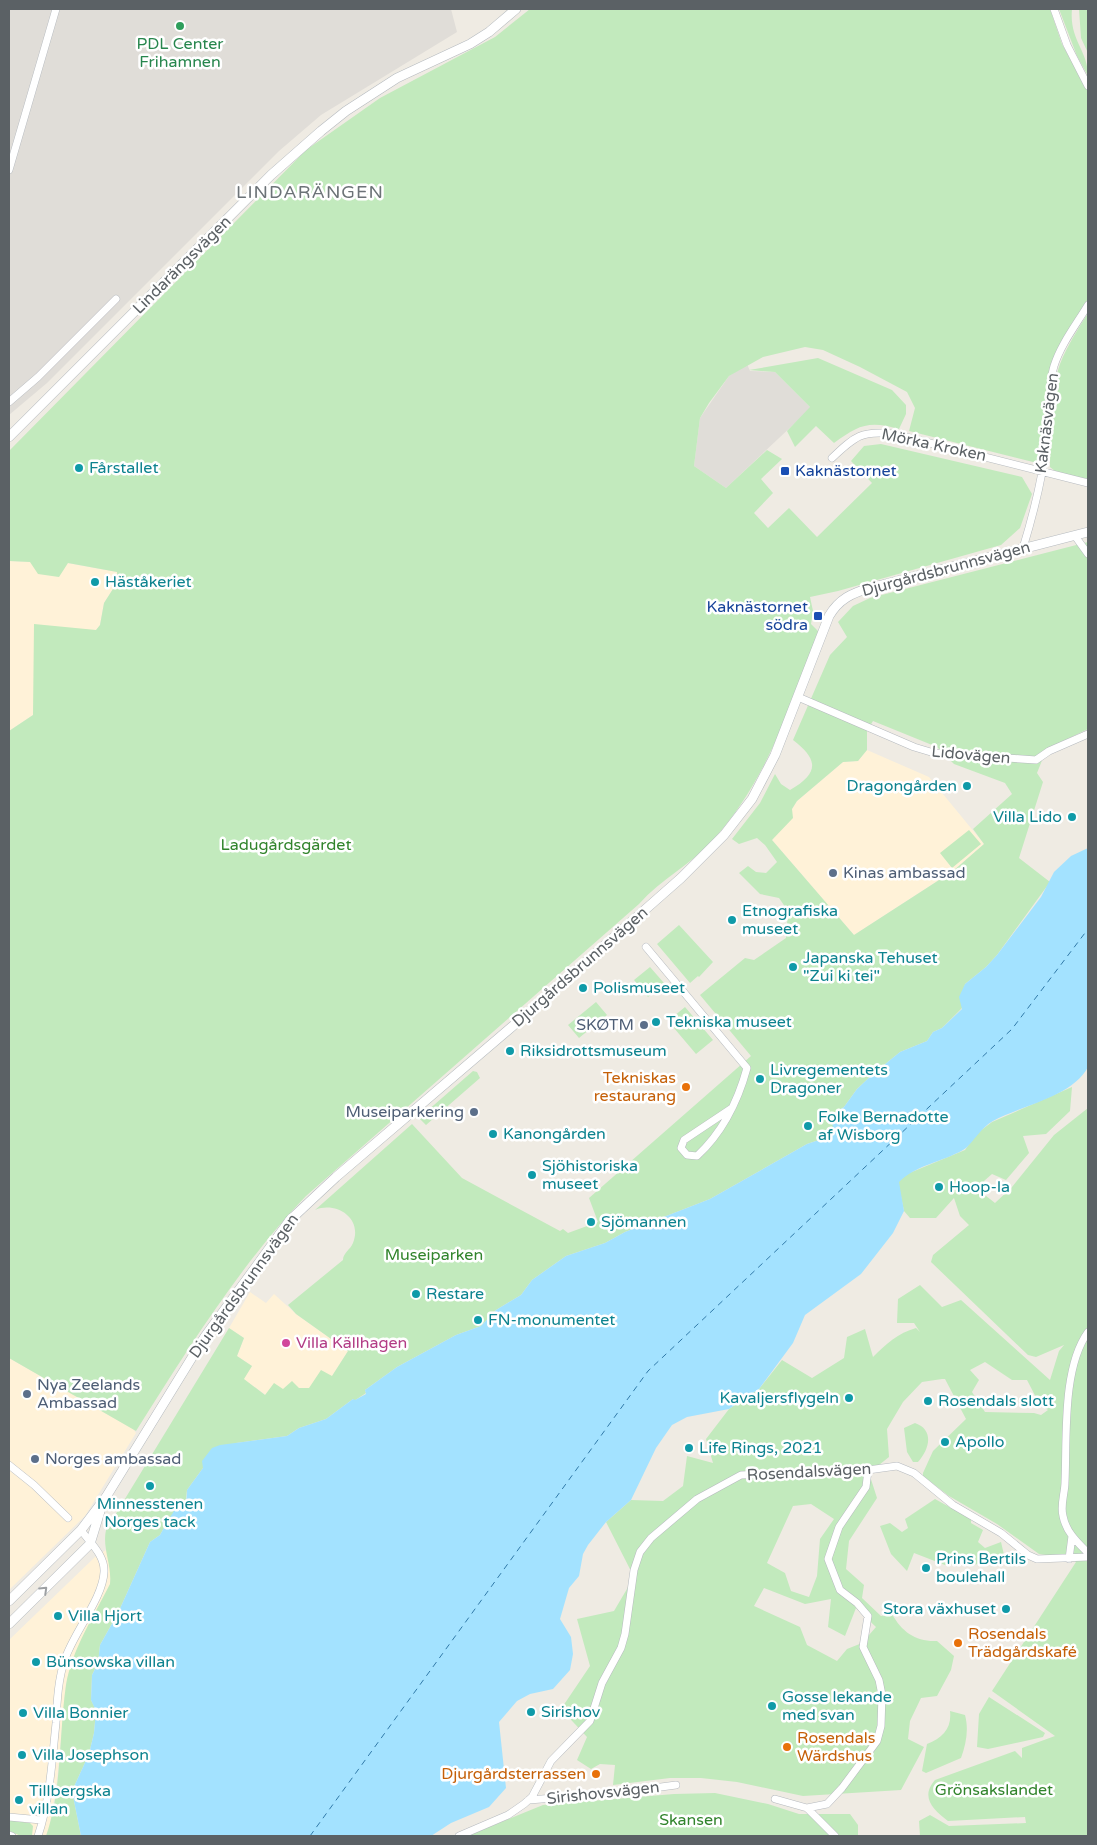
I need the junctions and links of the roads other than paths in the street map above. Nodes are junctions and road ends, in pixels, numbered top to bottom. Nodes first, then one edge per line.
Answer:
1 (56, 9) edge
2 (516, 9) edge
3 (1054, 9) edge
4 (1088, 86) edge
5 (9, 170) edge
6 (116, 300) dead end
7 (1088, 306) edge
8 (9, 402) edge
9 (9, 437) edge
10 (832, 458) dead end
11 (1043, 470) junction
12 (1088, 483) edge
13 (1088, 532) edge
14 (1076, 536) junction
15 (1023, 548) junction
16 (1088, 554) edge
17 (798, 698) junction
18 (1088, 734) edge
19 (646, 947) dead end
20 (732, 1108) junction
21 (1088, 1332) edge
22 (9, 1465) edge
23 (868, 1470) junction
24 (106, 1497) junction
25 (68, 1518) dead end
26 (81, 1530) junction
27 (1072, 1536) junction
28 (90, 1544) junction
29 (1088, 1555) edge
30 (1069, 1559) junction
31 (9, 1601) edge
32 (9, 1624) edge
33 (676, 1785) dead end
34 (775, 1799) dead end
35 (529, 1800) junction
36 (808, 1808) junction
37 (9, 1817) edge
38 (41, 1820) junction
39 (38, 1836) edge
40 (460, 1836) edge
41 (835, 1836) edge

1 - 5 street
2 - 9 street, Lindarängsvägen
3 - 4 street
6 - 8 street
7 - 11 street, Kaknäsvägen
10 - 11 street, Mörka Kroken
11 - 12 street, Mörka Kroken
11 - 15 street, Kaknäsvägen
13 - 14 street, Djurgårdsbrunnsvägen
14 - 15 street, Djurgårdsbrunnsvägen
14 - 16 street
15 - 17 street, Djurgårdsbrunnsvägen
17 - 18 street, Lidovägen
17 - 24 street, Djurgårdsbrunnsvägen
19 - 20 street
20 - 20 street
21 - 27 street
22 - 25 street
23 - 30 street, Rosendalsvägen
23 - 35 street, Rosendalsvägen
23 - 36 street
24 - 26 street
24 - 28 street
26 - 28 street
26 - 31 street
27 - 29 street
27 - 30 street
32 -> 28 street
28 - 38 street
29 - 30 street, Rosendalsvägen
33 - 35 street, Sirishovsvägen
34 - 36 street
35 - 40 street, Rosendalsvägen
36 - 41 street
37 - 38 street
38 - 39 street

